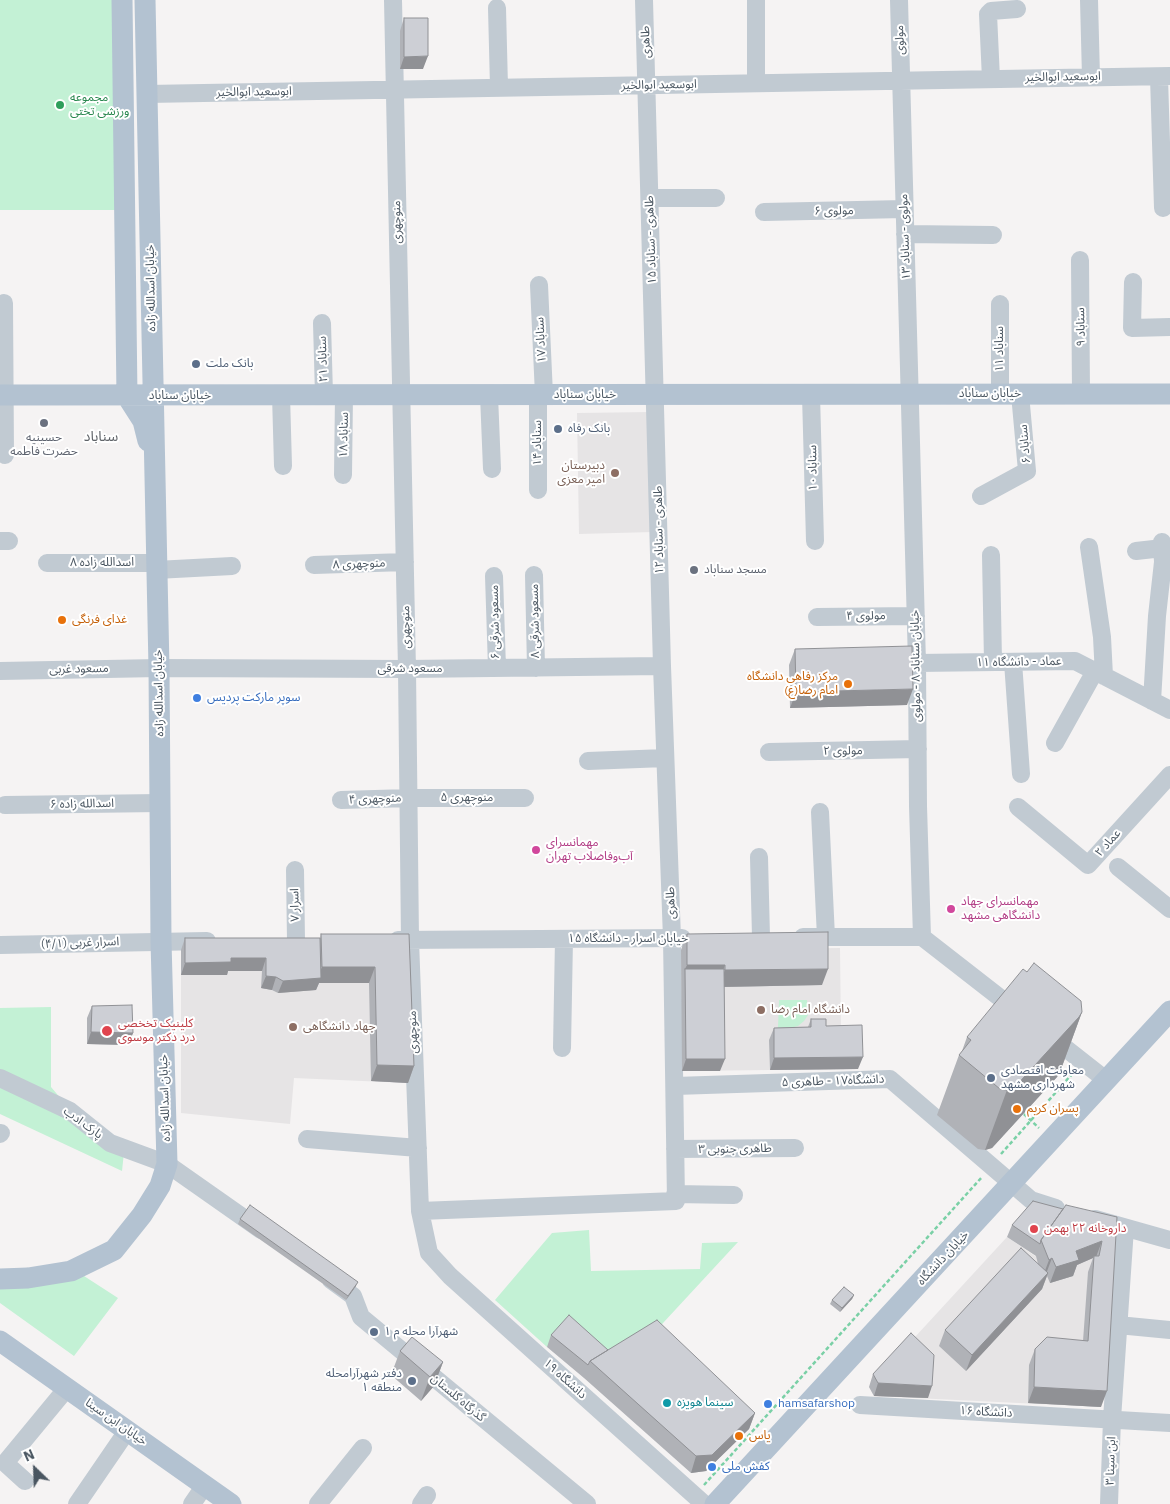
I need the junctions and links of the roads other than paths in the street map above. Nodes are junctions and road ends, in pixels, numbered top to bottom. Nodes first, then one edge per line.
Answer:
1 (122, 0) edge
2 (145, 0) edge
3 (393, 0) edge
4 (644, 0) edge
5 (756, 0) edge
6 (899, 0) edge
7 (1089, 0) edge
8 (497, 8) dead end
9 (1018, 9) dead end
10 (1091, 77) junction
11 (1165, 77) edge
12 (991, 79) junction
13 (901, 80) junction
14 (756, 83) junction
15 (647, 85) junction
16 (500, 88) junction
17 (394, 89) junction
18 (147, 94) junction
19 (650, 198) junction
20 (716, 198) dead end
21 (1163, 208) dead end
22 (904, 209) junction
23 (764, 212) dead end
24 (905, 234) junction
25 (993, 235) dead end
26 (1080, 260) dead end
27 (1133, 282) dead end
28 (538, 285) dead end
29 (4, 303) dead end
30 (1000, 304) dead end
31 (322, 323) dead end
32 (1170, 327) edge
33 (1010, 394) junction
34 (1081, 394) junction
35 (1170, 394) edge
36 (2, 395) edge
37 (280, 395) junction
38 (334, 395) junction
39 (401, 395) junction
40 (488, 395) junction
41 (541, 395) junction
42 (655, 395) junction
43 (811, 395) junction
44 (910, 395) junction
45 (127, 396) junction
46 (153, 396) junction
47 (5, 455) dead end
48 (155, 466) junction
49 (283, 466) dead end
50 (492, 469) dead end
51 (343, 475) dead end
52 (538, 490) dead end
53 (982, 496) dead end
54 (815, 541) dead end
55 (1089, 547) dead end
56 (1136, 551) dead end
57 (1165, 553) edge
58 (991, 555) dead end
59 (405, 562) junction
60 (47, 563) dead end
61 (314, 565) dead end
62 (232, 566) dead end
63 (156, 567) junction
64 (534, 575) dead end
65 (494, 576) dead end
66 (916, 616) junction
67 (817, 617) dead end
68 (993, 662) junction
69 (1013, 662) junction
70 (917, 663) junction
71 (662, 666) junction
72 (159, 668) junction
73 (497, 668) junction
74 (536, 668) junction
75 (407, 669) junction
76 (0, 671) edge
77 (1099, 674) junction
78 (1152, 701) junction
79 (1170, 710) edge
80 (1055, 743) dead end
81 (918, 749) junction
82 (769, 752) dead end
83 (665, 758) junction
84 (588, 761) dead end
85 (1021, 774) dead end
86 (1170, 775) edge
87 (409, 798) junction
88 (525, 798) dead end
89 (341, 800) dead end
90 (160, 803) junction
91 (5, 805) dead end
92 (1018, 807) dead end
93 (820, 812) dead end
94 (759, 857) dead end
95 (1118, 867) dead end
96 (294, 870) dead end
97 (1170, 909) edge
98 (826, 937) junction
99 (922, 937) junction
100 (672, 938) junction
101 (701, 938) edge
102 (564, 939) junction
103 (381, 940) edge
104 (410, 940) junction
105 (161, 941) junction
106 (228, 941) edge
107 (276, 941) edge
108 (296, 941) junction
109 (315, 941) edge
110 (0, 945) edge
111 (1170, 1011) edge
112 (562, 1048) dead end
113 (0, 1078) edge
114 (1106, 1080) junction
115 (675, 1086) junction
116 (307, 1139) dead end
117 (418, 1148) junction
118 (794, 1148) dead end
119 (675, 1149) junction
120 (167, 1164) junction
121 (1012, 1183) junction
122 (734, 1195) dead end
123 (676, 1198) junction
124 (420, 1211) junction
125 (1125, 1228) junction
126 (272, 1238) edge
127 (1170, 1240) edge
128 (428, 1253) joint
129 (320, 1273) edge
130 (0, 1279) edge
131 (1118, 1325) junction
132 (1170, 1330) edge
133 (0, 1341) edge
134 (67, 1388) junction
135 (860, 1404) dead end
136 (1112, 1419) junction
137 (1170, 1423) edge
138 (127, 1430) junction
139 (363, 1448) dead end
140 (26, 1481) dead end
141 (205, 1486) junction
142 (699, 1500) edge
143 (77, 1504) edge
144 (192, 1504) edge
145 (231, 1504) edge
146 (318, 1504) edge
147 (587, 1504) edge
148 (715, 1504) edge
149 (1109, 1504) edge

1 - 45 main road, خیابان اسدالله زاده
2 - 18 main road, خیابان اسدالله زاده
3 - 17 street, منوچهری
4 - 15 street, طاهری
5 - 14 street
6 - 13 street, مولوی
7 - 10 street
8 - 16 street
9 - 12 street
10 - 11 street, ابوسعید ابوالخیر
10 - 12 street, ابوسعید ابوالخیر
11 - 21 street
12 - 13 street, ابوسعید ابوالخیر
13 - 14 street, ابوسعید ابوالخیر
13 - 22 street, مولوی - سناباد ۱۳
14 - 15 street, ابوسعید ابوالخیر
15 - 16 street, ابوسعید ابوالخیر
15 - 19 street, طاهری - سناباد ۱۵
16 - 17 street, ابوسعید ابوالخیر
17 - 18 street, ابوسعید ابوالخیر
17 - 39 street, منوچهری
18 - 46 main road, خیابان اسدالله زاده
19 - 20 street
19 - 42 street, طاهری - سناباد ۱۵
22 - 23 street, مولوی ۶
22 - 24 street, مولوی - سناباد ۱۳
24 - 25 street
24 - 44 street, مولوی - سناباد ۱۳
26 - 34 street, سناباد ۹
27 - 32 street
28 - 41 street, سناباد ۱۷
29 - 36 street
30 - 33 street, سناباد ۱۱
31 - 38 street, سناباد ۲۱
33 - 34 main road, خیابان سناباد
33 - 44 main road, خیابان سناباد
33 - 53 street, سناباد ۶
34 - 35 main road, خیابان سناباد
36 - 45 main road, خیابان سناباد
36 - 47 street
37 - 38 main road, خیابان سناباد
37 - 46 main road, خیابان سناباد
37 - 49 street
38 - 39 main road, خیابان سناباد
38 - 51 street, سناباد ۱۸
39 - 40 main road, خیابان سناباد
39 - 59 street, منوچهری
40 - 41 main road, خیابان سناباد
40 - 50 street
41 - 42 main road, خیابان سناباد
41 - 52 street, سناباد ۱۴
42 - 43 main road, خیابان سناباد
42 - 71 street, طاهری - سناباد ۱۲
43 - 44 main road, خیابان سناباد
43 - 54 street, سناباد ۱۰
44 - 66 street, خیابان سناباد ۸ - مولوی
45 - 46 main road, خیابان سناباد
45 - 48 main road
46 - 48 main road, خیابان اسدالله زاده
48 - 63 main road, خیابان اسدالله زاده
55 - 77 street
56 - 57 street
57 - 78 street
58 - 68 street
59 - 61 street, منوچهری ۸
59 - 75 street, منوچهری
60 - 63 street, اسدالله زاده ۸
62 - 63 street, اسدالله زاده ۸
63 - 72 main road, خیابان اسدالله زاده
64 - 74 street, مسعود شرقی ۸
65 - 73 street, مسعود شرقی ۶
66 - 67 street, مولوی ۴
66 - 70 street, خیابان سناباد ۸ - مولوی
68 - 69 street, عماد - دانشگاه ۱۱
68 - 70 street, عماد - دانشگاه ۱۱
69 - 77 street, عماد - دانشگاه ۱۱
69 - 85 street
70 - 81 street, خیابان سناباد ۸ - مولوی
71 - 74 street, مسعود شرقی
71 - 83 street, طاهری
72 - 75 street, مسعود شرقی
72 - 76 street, مسعود غربی
72 - 90 main road, خیابان اسدالله زاده
73 - 74 street, مسعود شرقی
73 - 75 street, مسعود شرقی
75 - 87 street, منوچهری
77 - 78 street, عماد - دانشگاه ۱۱
77 - 80 street
78 - 79 street, عماد - دانشگاه ۱۱
81 - 82 street, مولوی ۲
81 - 99 street, خیابان سناباد ۸ - مولوی
83 - 84 street
83 - 100 street, طاهری
86 - 92 street, عماد ۲
87 - 88 street, منوچهری ۵
87 - 89 street, منوچهری ۴
87 - 104 street, منوچهری
90 - 91 street, اسدالله زاده ۶
90 - 105 main road, خیابان اسدالله زاده
93 - 98 street
94 - 98 street
95 - 97 street
96 - 108 street, اسرار ۷
98 - 99 street
99 - 114 street
100 - 101 street, خیابان اسرار - دانشگاه ۱۵
100 - 102 street, خیابان اسرار - دانشگاه ۱۵
100 - 115 street, طاهری
102 - 104 street, خیابان اسرار - دانشگاه ۱۵
102 - 112 street
103 - 104 street, خیابان اسرار - دانشگاه ۱۵
104 - 117 street, منوچهری
105 - 106 street
105 - 110 street, اسرار غربی (۴/۱)
105 - 120 main road, خیابان اسدالله زاده
107 - 108 street
108 - 109 street
111 - 114 main road, خیابان دانشگاه
113 - 120 street, پارک ادب
114 - 121 main road, خیابان دانشگاه
115 - 119 street, طاهری
115 - 121 street, دانشگاه۱۷ - طاهری ۵
116 - 117 street
117 - 124 street, منوچهری
118 - 119 street, طاهری جنوبی ۳
119 - 123 street, طاهری
120 - 126 street
120 - 130 main road, خیابان اسدالله زاده
121 - 125 street, دانشگاه۱۷ - طاهری ۵
121 - 148 main road, خیابان دانشگاه
122 - 123 street
123 - 124 street
124 - 128 street, منوچهری
125 - 127 street, دانشگاه۱۷ - طاهری ۵
125 - 131 street, ابن سینا ۳
128 - 142 street, دانشگاه ۱۹
129 - 147 street, گذرگاه گلستان
131 - 132 street
131 - 136 street, ابن سینا ۳
133 - 134 main road, خیابان ابن سینا
134 - 138 main road, خیابان ابن سینا
134 - 140 street
135 - 136 street, دانشگاه ۱۶
136 - 137 street, دانشگاه ۱۶
136 - 149 street, ابن سینا ۳
138 - 141 main road, خیابان ابن سینا
138 - 143 street
139 - 146 street
141 - 144 street
141 - 145 main road, خیابان ابن سینا

